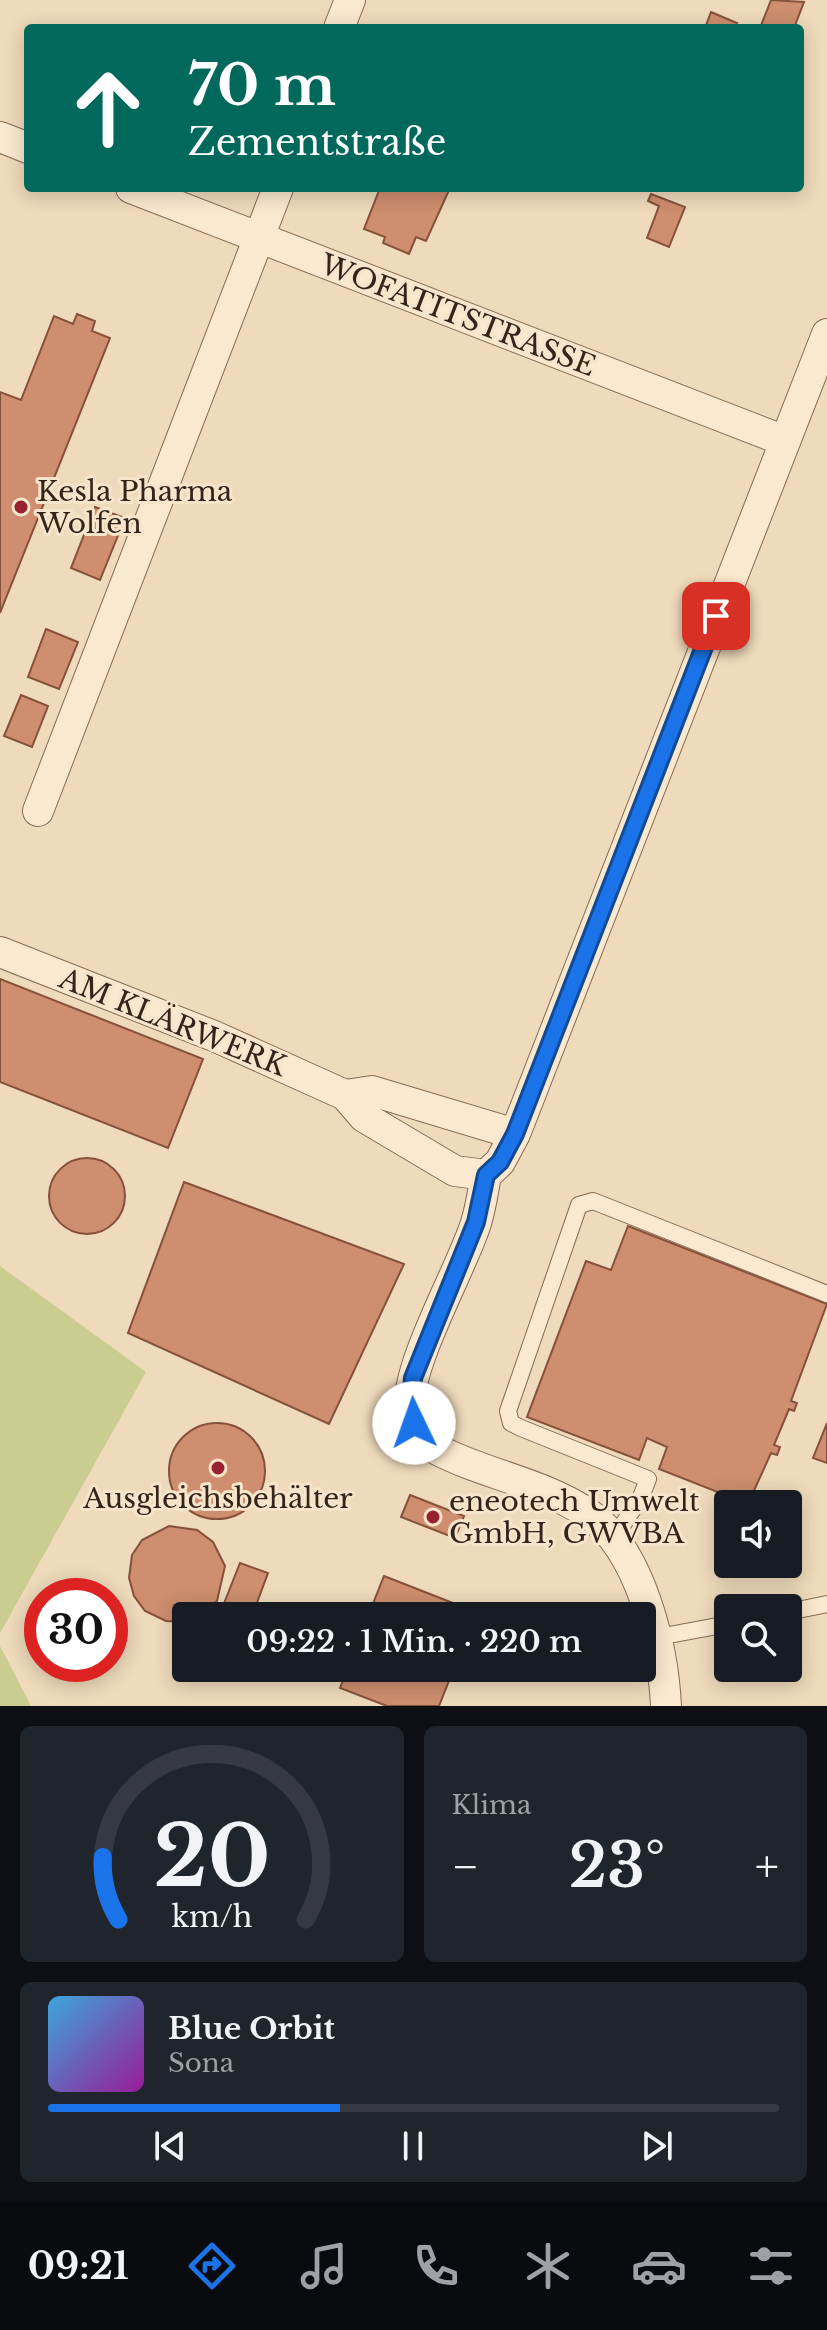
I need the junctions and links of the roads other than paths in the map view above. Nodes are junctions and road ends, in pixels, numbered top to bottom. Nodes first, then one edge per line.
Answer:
1 (350, 0) edge
2 (341, 24) edge
3 (0, 137) edge
4 (24, 146) edge
5 (141, 192) edge
6 (276, 192) edge
7 (259, 238) junction
8 (827, 334) edge
9 (785, 441) junction
10 (38, 811) dead end
11 (0, 952) edge
12 (345, 1095) junction
13 (515, 1134) junction
14 (486, 1175) junction
15 (827, 1294) edge
16 (614, 1538) junction
17 (644, 1602) edge
18 (827, 1604) edge
19 (802, 1609) edge
20 (714, 1627) edge
21 (656, 1637) edge
22 (656, 1654) edge
23 (666, 1706) edge

1 - 2 street
3 - 4 street
5 - 7 street, WOFATITSTRASSE
6 - 7 street
7 - 9 street, WOFATITSTRASSE
7 - 10 street
8 - 9 street
9 - 13 street
11 - 12 street, AM KLÄRWERK
12 - 13 street, AM KLÄRWERK
12 - 14 street, AM KLÄRWERK
13 - 14 street
14 - 16 street
15 - 16 lane
16 - 17 street
18 - 19 lane
20 - 21 lane
22 - 23 street

